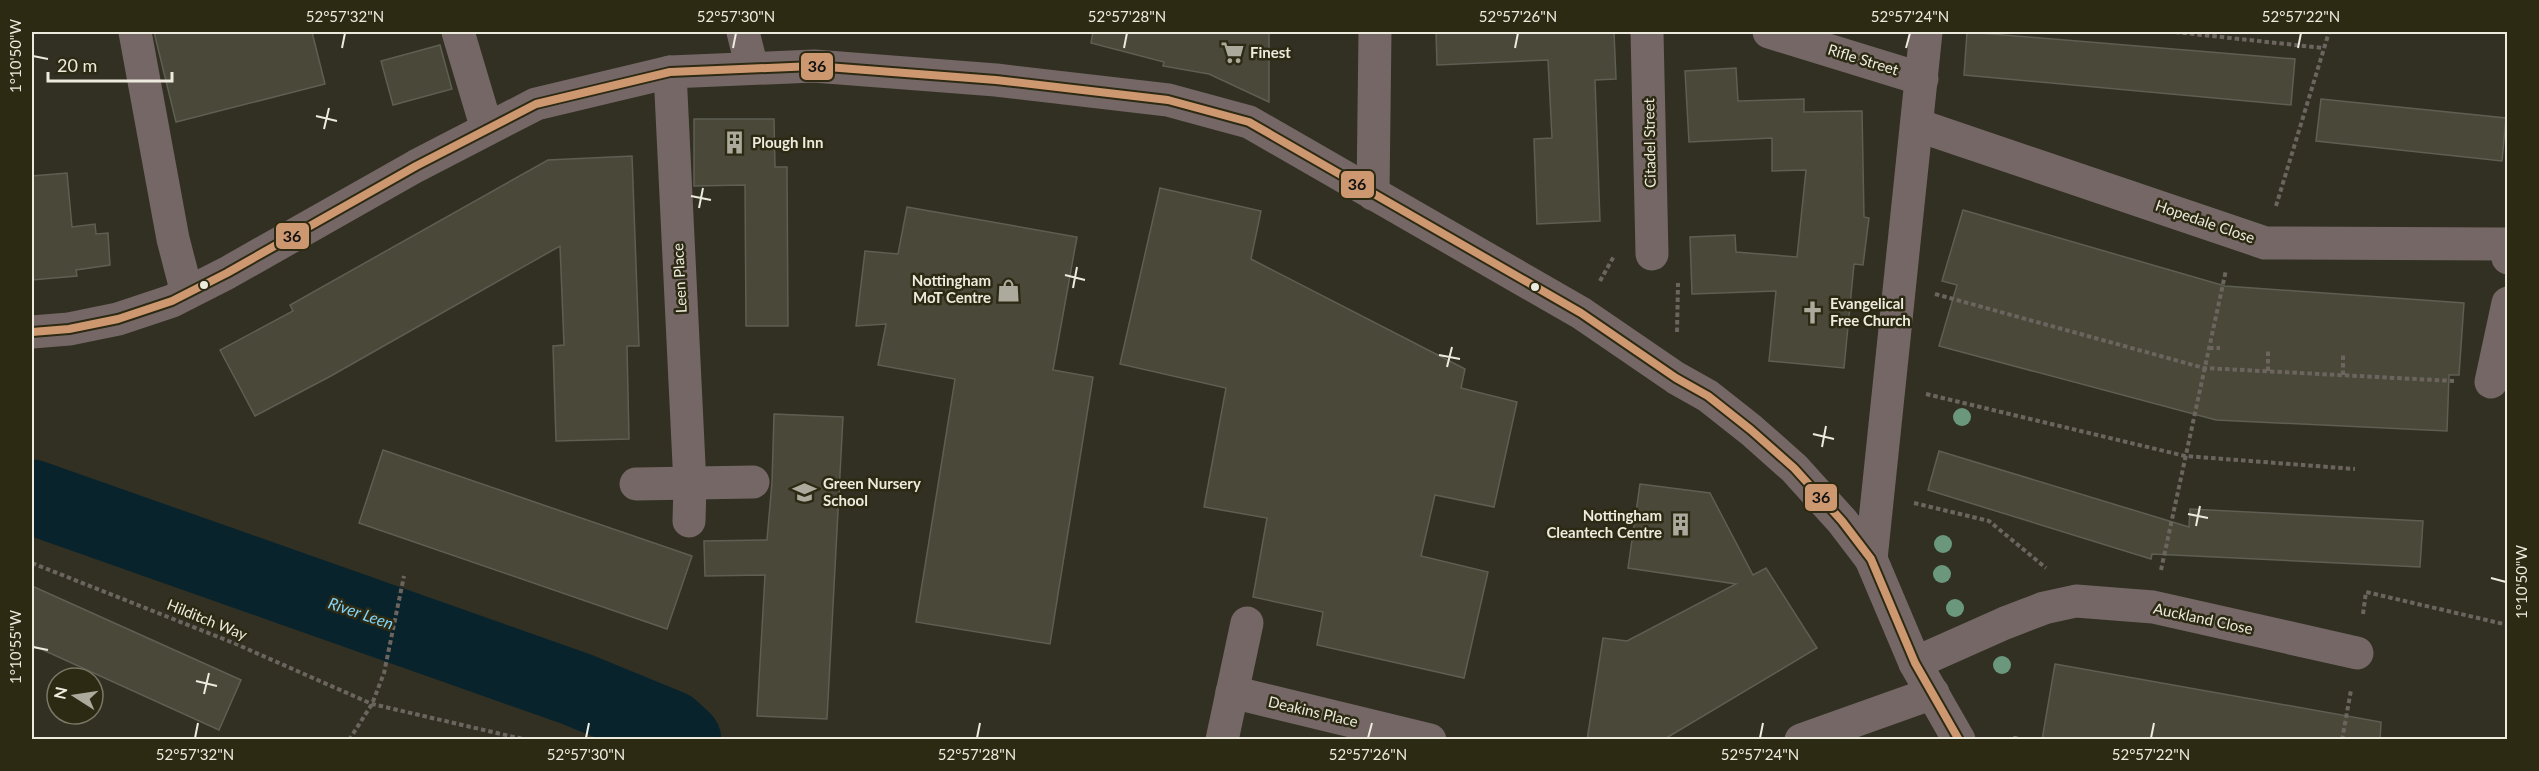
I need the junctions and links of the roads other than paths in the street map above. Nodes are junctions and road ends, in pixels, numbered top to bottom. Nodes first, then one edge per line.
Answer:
1 (135, 32) edge
2 (458, 32) edge
3 (743, 32) edge
4 (1375, 32) edge
5 (1647, 32) edge
6 (1769, 32) edge
7 (1926, 32) edge
8 (752, 68) junction
9 (670, 72) junction
10 (1922, 79) junction
11 (1917, 125) junction
12 (487, 129) junction
13 (1373, 194) junction
14 (2506, 251) edge
15 (1652, 254) road end
16 (187, 293) junction
17 (2508, 303) edge
18 (32, 332) edge
19 (2478, 382) road end
20 (753, 482) dead end
21 (636, 484) dead end
22 (690, 485) junction
23 (689, 521) dead end
24 (1871, 559) junction
25 (1247, 623) dead end
26 (2357, 653) road end
27 (1916, 663) junction
28 (1232, 692) junction
29 (1933, 693) junction
30 (1222, 740) edge
31 (1430, 740) edge
32 (1801, 740) edge
33 (1959, 740) edge

1 - 16 street
2 - 12 street
3 - 8 street
4 - 13 street
5 - 15 street, Citadel Street
6 - 10 street, Rifle Street
7 - 10 street
8 - 9 street
8 - 13 street
9 - 12 street
9 - 22 street, Leen Place
10 - 11 street
11 - 14 street, Hopedale Close
11 - 24 street
12 - 16 street
13 - 24 street
16 - 18 street
17 - 19 street
20 - 22 street
21 - 22 street
22 - 23 street, Leen Place
24 - 27 street
25 - 28 street
26 - 27 street, Auckland Close
27 - 29 street
28 - 30 street
28 - 31 street, Deakins Place
29 - 32 street
29 - 33 street

